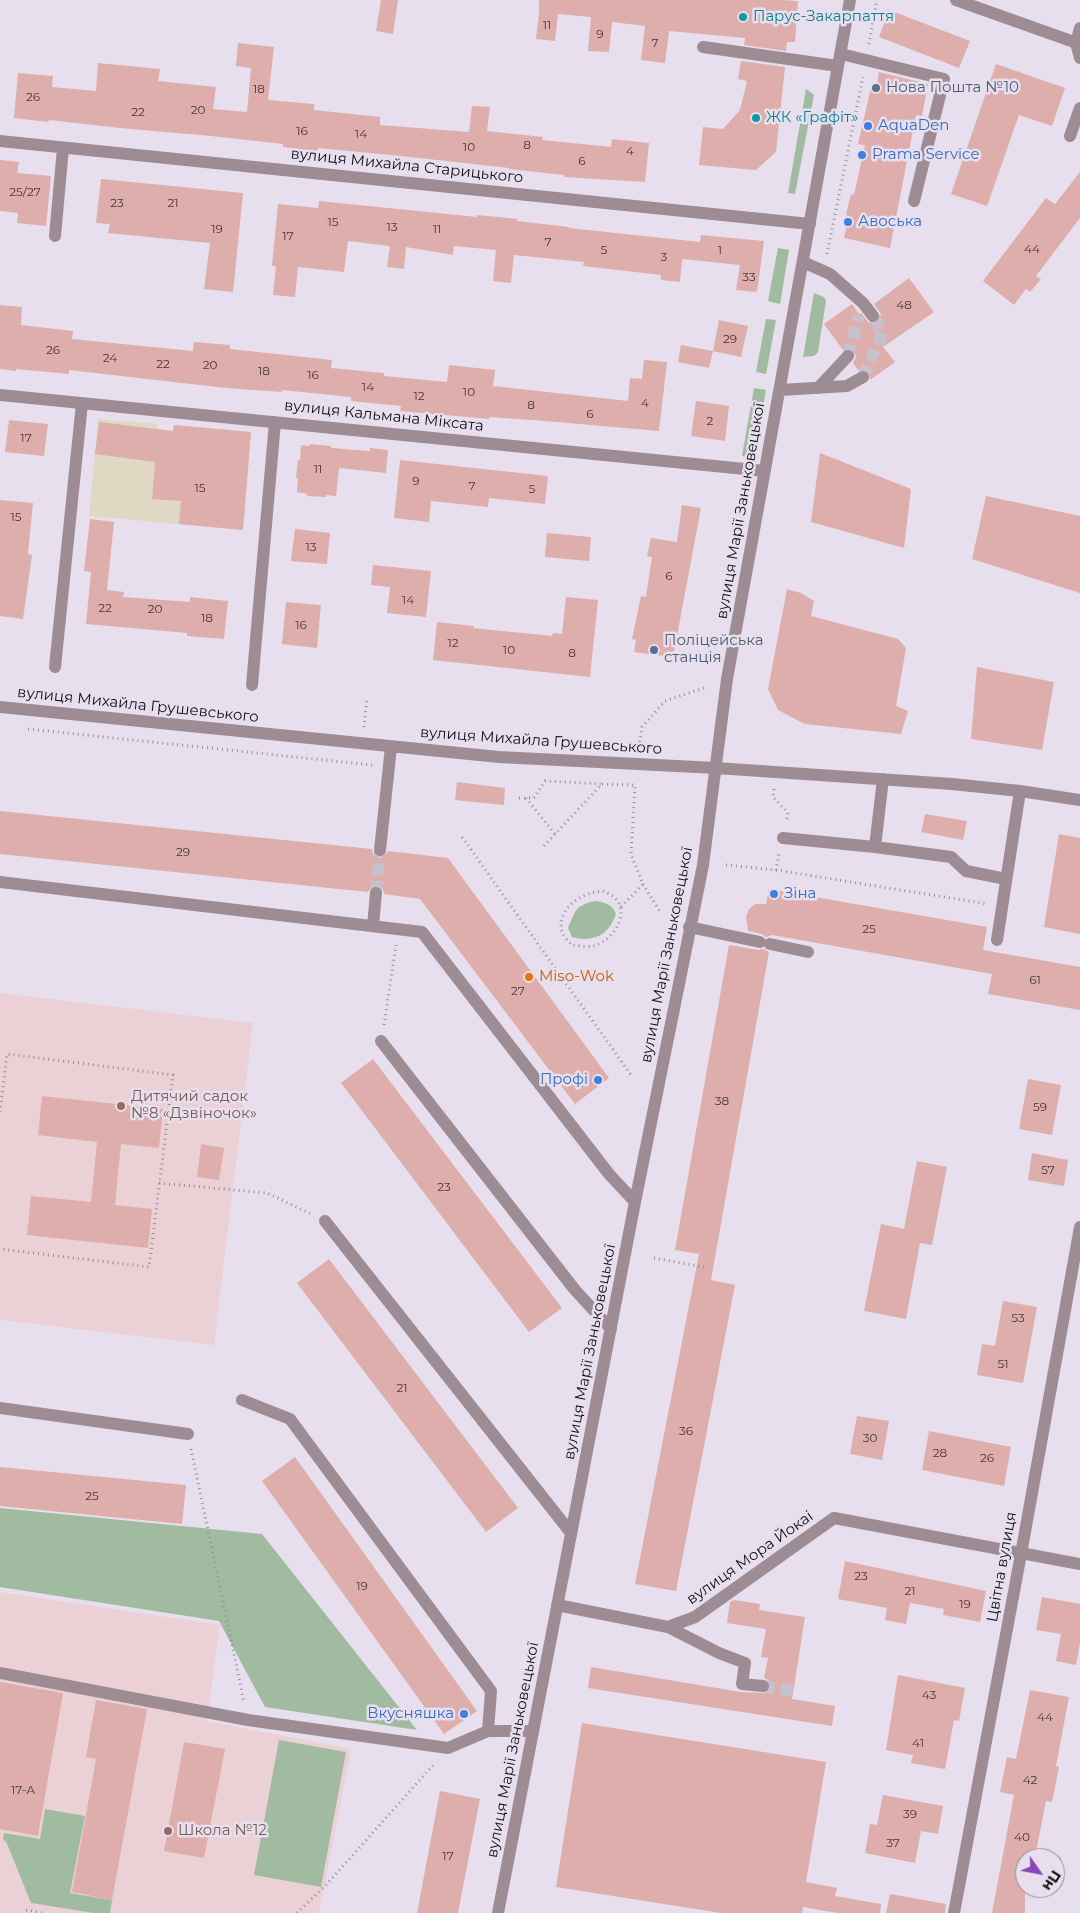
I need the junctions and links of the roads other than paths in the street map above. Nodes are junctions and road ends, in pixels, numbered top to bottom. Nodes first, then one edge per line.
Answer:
1 (850, 0) edge
2 (956, 0) edge
3 (1080, 28) edge
4 (1078, 44) edge
5 (704, 47) dead end
6 (1080, 58) edge
7 (840, 60) junction
8 (1080, 108) edge
9 (1070, 136) dead end
10 (0, 141) edge
11 (63, 148) junction
12 (914, 201) dead end
13 (810, 224) junction
14 (55, 236) dead end
15 (803, 262) junction
16 (848, 289) junction
17 (859, 315) tunnel mouth
18 (873, 316) tunnel mouth
19 (848, 356) tunnel mouth
20 (863, 377) tunnel mouth
21 (818, 388) junction
22 (780, 390) junction
23 (0, 395) edge
24 (82, 403) junction
25 (275, 422) junction
26 (765, 471) junction
27 (55, 667) dead end
28 (252, 685) dead end
29 (0, 707) edge
30 (391, 747) junction
31 (716, 768) junction
32 (882, 779) junction
33 (1020, 791) junction
34 (1080, 800) edge
35 (783, 838) dead end
36 (875, 847) junction
37 (380, 850) tunnel mouth
38 (1006, 879) junction
39 (0, 882) edge
40 (376, 893) tunnel mouth
41 (373, 926) junction
42 (689, 927) junction
43 (997, 940) dead end
44 (808, 952) dead end
45 (381, 1041) road end
46 (635, 1202) junction
47 (325, 1221) road end
48 (1080, 1227) edge
49 (611, 1329) junction
50 (242, 1400) dead end
51 (0, 1408) edge
52 (188, 1434) road end
53 (571, 1533) junction
54 (1021, 1554) junction
55 (1080, 1564) edge
56 (557, 1605) junction
57 (668, 1627) junction
58 (0, 1673) edge
59 (763, 1686) tunnel mouth
60 (488, 1731) junction
61 (532, 1731) junction
62 (498, 1913) edge
63 (954, 1913) edge

1 - 7 street, вулиця Марії Заньковецької
2 - 4 street
3 - 4 street
4 - 6 street
5 - 7 street
7 - 12 street
7 - 13 street, вулиця Марії Заньковецької
8 - 9 street
10 - 11 street, вулиця Михайла Старицького
11 - 13 street, вулиця Михайла Старицького
11 - 14 street
13 - 15 street, вулиця Марії Заньковецької
15 - 16 street
15 - 22 street, вулиця Марії Заньковецької
16 - 17 street
16 - 18 street
19 - 21 street
20 - 21 street
21 - 22 street
22 - 26 street, вулиця Марії Заньковецької
23 - 24 street, вулиця Кальмана Міксата
24 - 25 street, вулиця Кальмана Міксата
24 - 27 street
25 - 26 street, вулиця Кальмана Міксата
25 - 28 street
26 - 31 street, вулиця Марії Заньковецької
29 - 30 street, вулиця Михайла Грушевського
30 - 31 street, вулиця Михайла Грушевського
30 - 37 street
31 - 32 street, вулиця Михайла Грушевського
31 - 42 street, вулиця Марії Заньковецької
32 - 33 street, вулиця Михайла Грушевського
32 - 36 street
33 - 34 street, вулиця Михайла Грушевського
33 - 38 street
35 - 36 street
36 - 38 street
38 - 43 street
39 - 41 street
40 - 41 street
41 - 46 street
42 - 44 street
42 - 46 street, вулиця Марії Заньковецької
45 - 49 street
46 - 49 street, вулиця Марії Заньковецької
47 - 53 street
48 - 54 street, Цвітна вулиця
49 - 53 street, вулиця Марії Заньковецької
50 - 60 street
51 - 52 street
53 - 56 street, вулиця Марії Заньковецької
54 - 55 street, вулиця Мора Йокаі
54 - 57 street, вулиця Мора Йокаі
54 - 63 street, Цвітна вулиця
56 - 57 street
56 - 61 street, вулиця Марії Заньковецької
57 - 59 street
58 - 60 street
60 - 61 street
61 - 62 street, вулиця Марії Заньковецької

